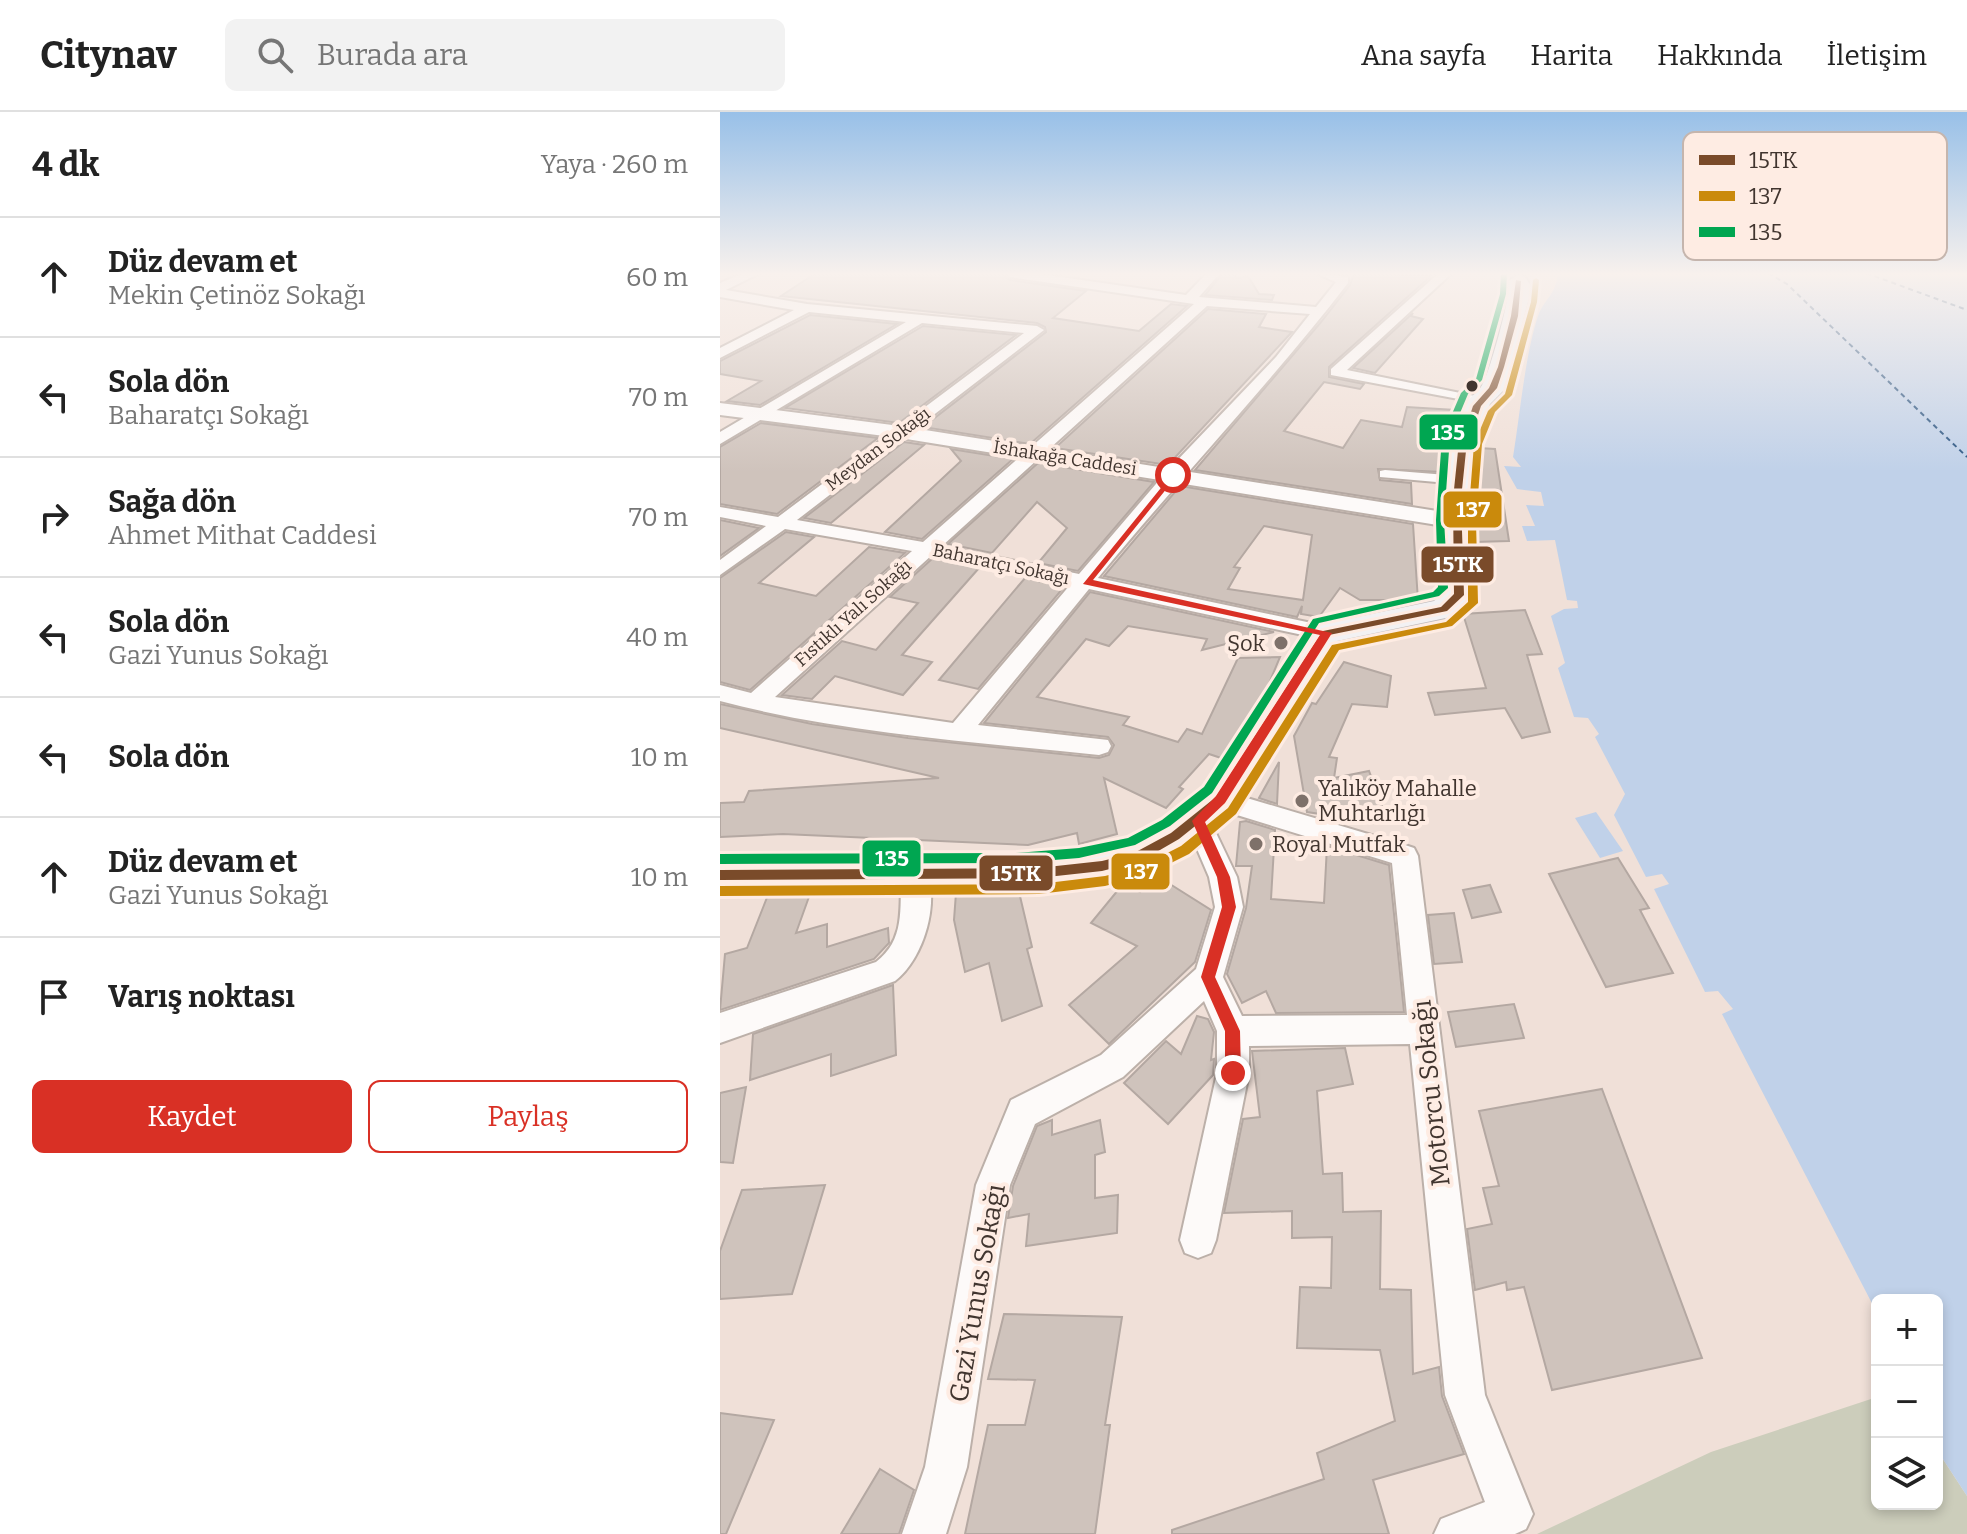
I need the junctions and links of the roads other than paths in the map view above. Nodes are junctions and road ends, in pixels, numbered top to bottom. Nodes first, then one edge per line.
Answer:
1 (748, 339) edge
2 (885, 339) edge
3 (1024, 339) edge
4 (1166, 339) edge
5 (1298, 339) edge
6 (1372, 339) edge
7 (1507, 339) edge
8 (720, 354) edge
9 (1479, 401) junction
10 (720, 409) edge
11 (760, 414) junction
12 (900, 432) junction
13 (720, 439) edge
14 (1033, 454) junction
15 (1385, 474) dead end
16 (1173, 475) junction
17 (1459, 480) junction
18 (720, 512) edge
19 (1456, 521) junction
20 (780, 523) junction
21 (925, 548) junction
22 (720, 569) edge
23 (1087, 582) junction
24 (1326, 633) junction
25 (720, 693) edge
26 (755, 702) junction
27 (959, 732) junction
28 (1099, 746) dead end
29 (1212, 808) junction
30 (720, 875) edge
31 (915, 875) junction
32 (1208, 977) junction
33 (720, 1028) edge
34 (1423, 1029) junction
35 (1233, 1031) junction
36 (1198, 1240) dead end
37 (924, 1534) edge
38 (1456, 1534) edge

1 - 8 street
2 - 11 street
3 - 12 street, Meydan Sokağı
4 - 14 street, Fıstıklı Yalı Sokağı
5 - 16 street
6 - 9 street
7 - 9 main road
9 - 17 main road
10 - 11 street, İshakağa Caddesi
11 - 12 street, İshakağa Caddesi
11 - 13 street
12 - 14 street, İshakağa Caddesi
12 - 20 street, Meydan Sokağı
14 - 16 street, İshakağa Caddesi
14 - 21 street, Fıstıklı Yalı Sokağı
15 - 17 street
16 - 19 street, İshakağa Caddesi
16 - 23 street
17 - 19 main road
18 - 20 street, Baharatçı Sokağı
19 - 24 main road
20 - 21 street, Baharatçı Sokağı
20 - 22 street, Meydan Sokağı
21 - 23 street, Baharatçı Sokağı
21 - 26 street, Fıstıklı Yalı Sokağı
23 - 24 street, Baharatçı Sokağı
23 - 27 street
24 - 29 main road
25 - 26 street
26 - 27 street
27 - 28 street
29 - 31 main road
29 - 32 street
29 - 34 street, Motorcu Sokağı
30 - 31 main road
31 - 33 street
32 - 35 street
32 - 37 street, Gazi Yunus Sokağı
34 - 35 street
34 - 38 street, Motorcu Sokağı
35 - 36 street

